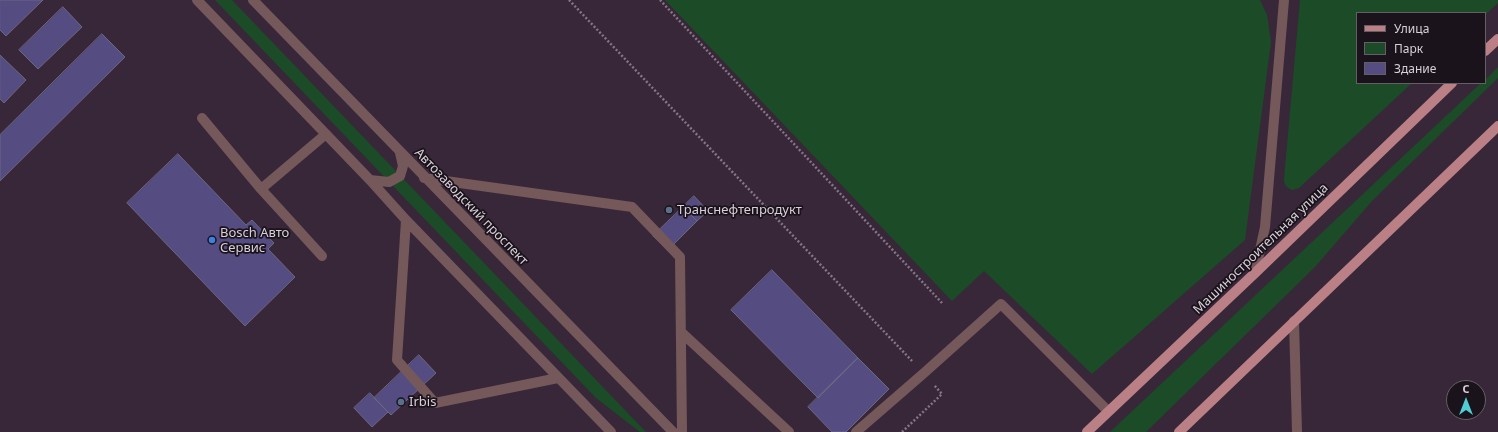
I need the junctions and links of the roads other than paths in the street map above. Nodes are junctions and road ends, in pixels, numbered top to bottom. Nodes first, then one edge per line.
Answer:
1 (197, 0) edge
2 (252, 0) edge
3 (1276, 0) edge
4 (1284, 5) edge
5 (1498, 39) edge
6 (1486, 50) edge
7 (1451, 84) edge
8 (202, 118) dead end
9 (1498, 126) edge
10 (326, 134) junction
11 (400, 153) junction
12 (424, 178) junction
13 (370, 180) junction
14 (261, 189) junction
15 (406, 220) junction
16 (322, 256) dead end
17 (1255, 273) junction
18 (1294, 321) junction
19 (681, 332) junction
20 (558, 378) junction
21 (1108, 411) junction
22 (611, 432) edge
23 (673, 432) edge
24 (682, 432) edge
25 (789, 432) edge
26 (856, 432) edge
27 (1087, 432) edge
28 (1179, 432) edge
29 (1297, 432) edge

1 - 10 street
2 - 11 street, Автозаводский проспект
3 - 4 street
4 - 17 street
5 - 6 main road
7 - 17 main road, Машиностроительная улица
8 - 14 street
9 - 18 main road
10 - 13 street
10 - 14 street
11 - 12 street, Автозаводский проспект
11 - 13 street
12 - 19 street
12 - 23 street, Автозаводский проспект
13 - 15 street
14 - 16 street
15 - 20 street
15 - 20 street
17 - 21 main road, Машиностроительная улица
18 - 28 main road
18 - 29 street
19 - 24 street
19 - 25 street
20 - 22 street
21 - 26 street
21 - 27 main road, Машиностроительная улица

